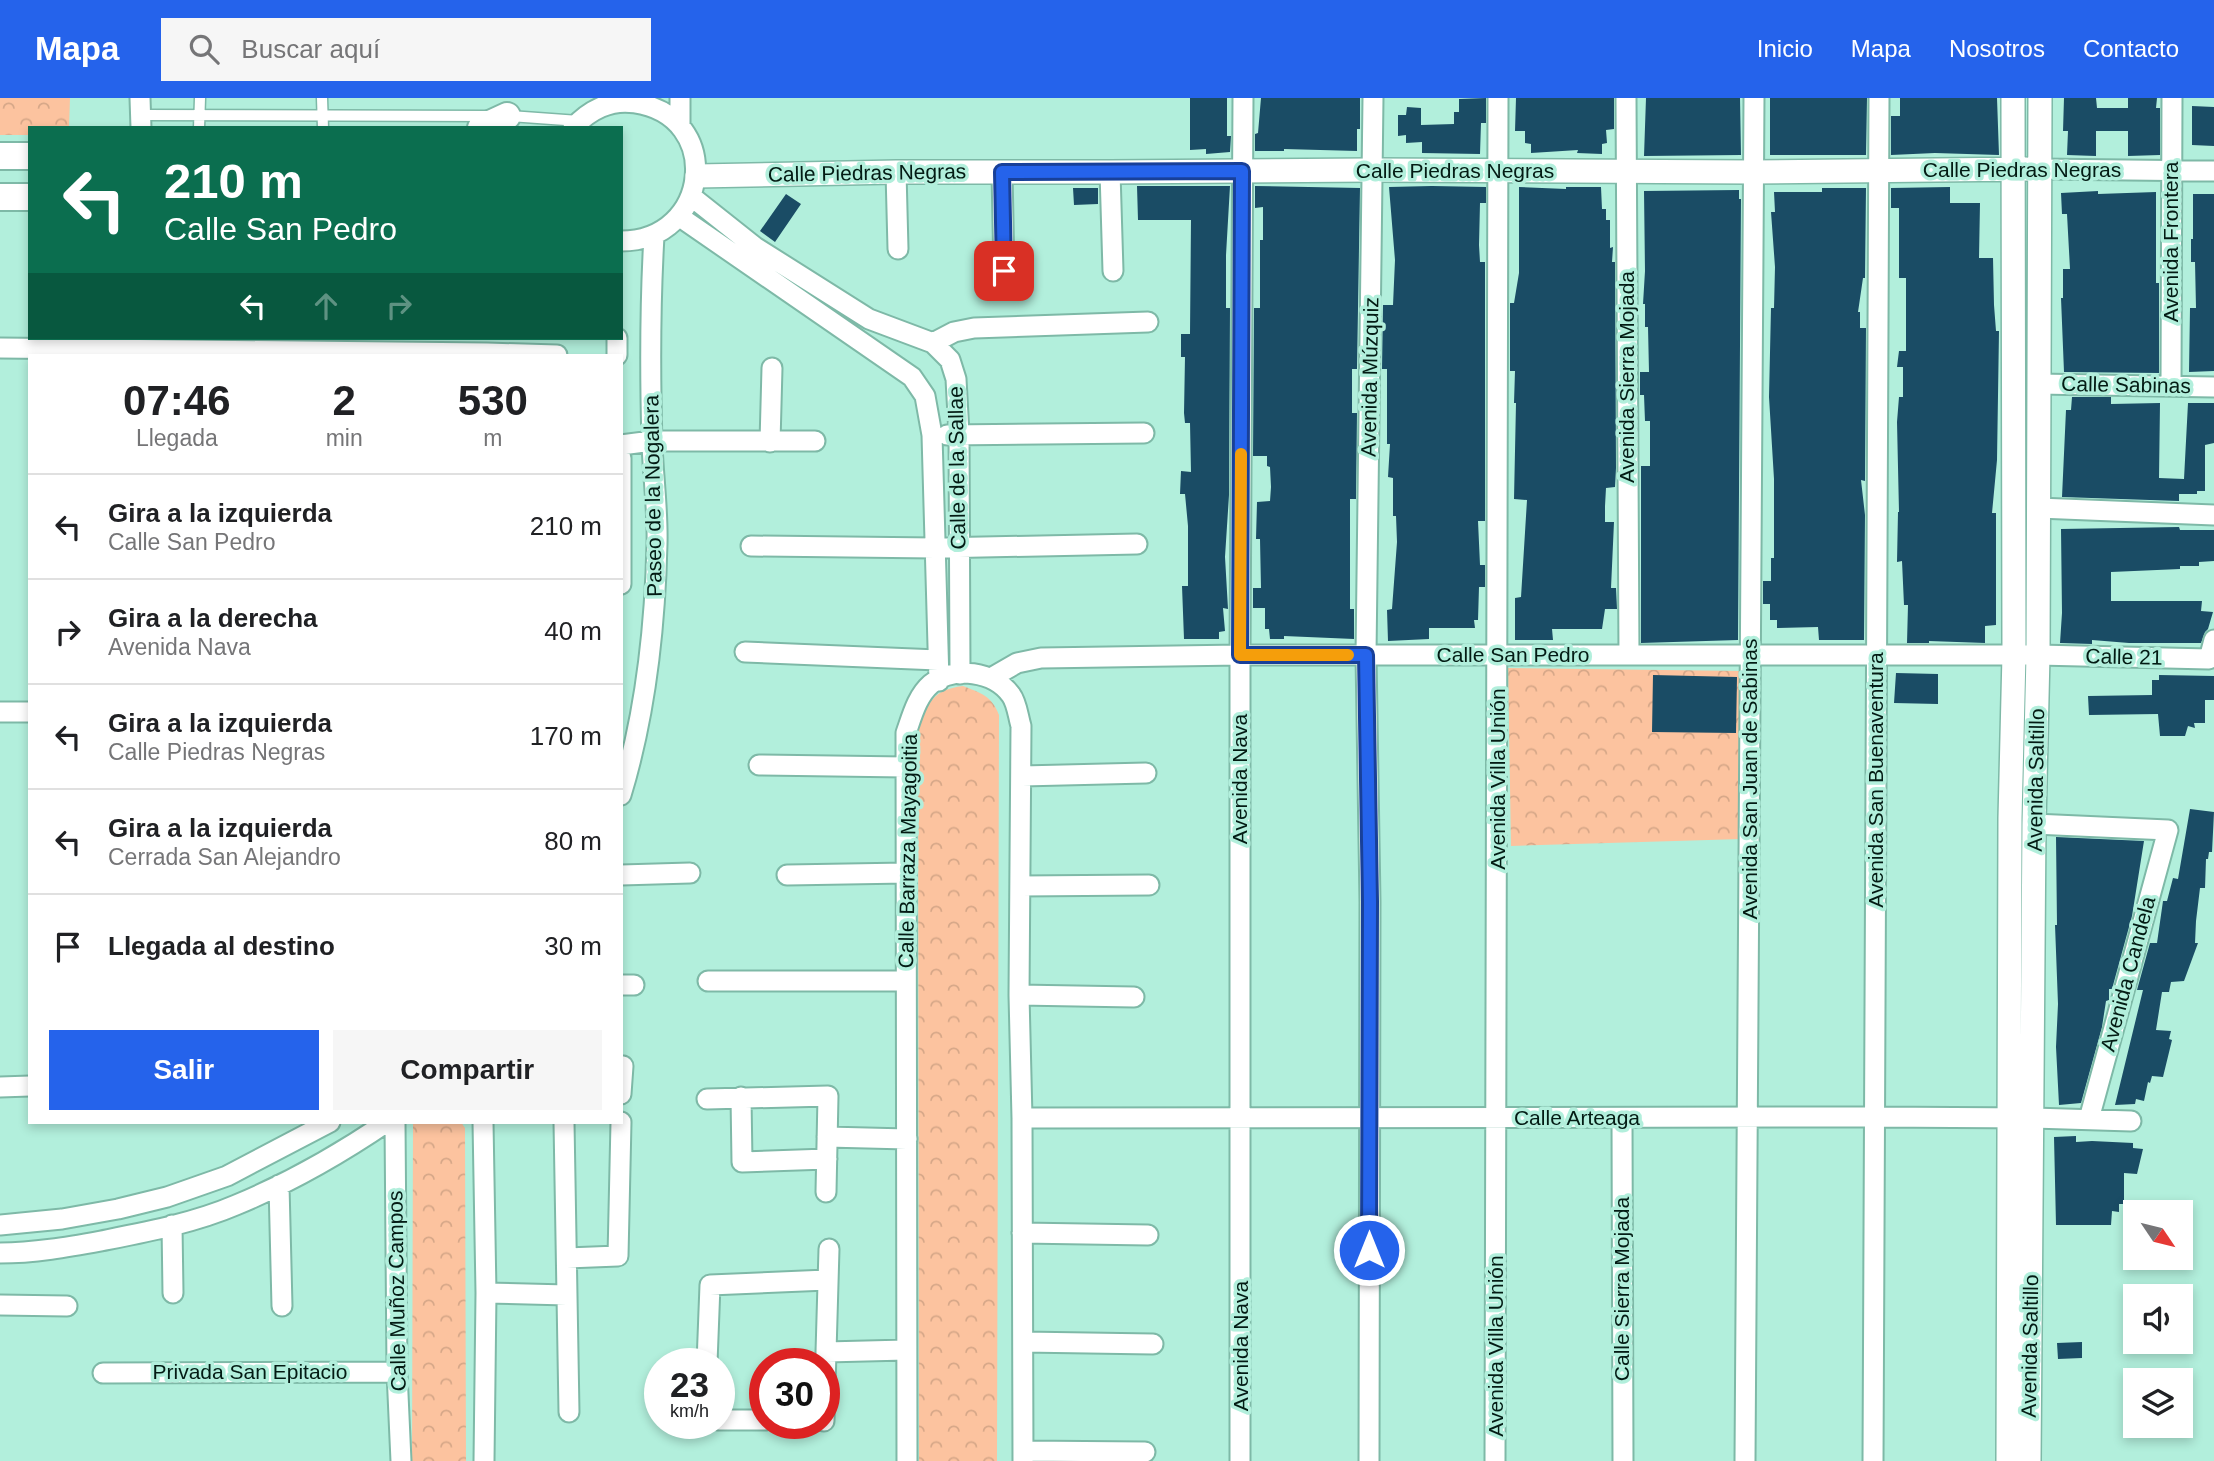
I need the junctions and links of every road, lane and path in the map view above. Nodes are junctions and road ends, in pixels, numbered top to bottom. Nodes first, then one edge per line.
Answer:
1 (200, 98) edge
2 (322, 98) edge
3 (680, 98) edge
4 (1243, 98) edge
5 (1373, 98) edge
6 (1498, 98) edge
7 (1626, 98) edge
8 (1754, 98) edge
9 (1879, 98) edge
10 (2013, 98) edge
11 (2040, 98) edge
12 (2172, 98) edge
13 (140, 114) edge
14 (199, 115) junction
15 (323, 115) junction
16 (584, 115) edge
17 (507, 116) junction
18 (199, 126) edge
19 (323, 126) edge
20 (485, 126) edge
21 (680, 126) junction
22 (0, 156) edge
23 (28, 156) edge
24 (2039, 169) junction
25 (2172, 169) junction
26 (1373, 170) junction
27 (1497, 170) junction
28 (2013, 170) junction
29 (1242, 171) junction
30 (1879, 171) junction
31 (2214, 171) edge
32 (896, 172) junction
33 (1002, 172) junction
34 (1110, 172) junction
35 (1626, 172) junction
36 (1753, 172) junction
37 (694, 187) junction
38 (0, 197) edge
39 (28, 197) edge
40 (680, 217) junction
41 (654, 236) junction
42 (623, 241) edge
43 (898, 249) dead end
44 (1004, 271) dead end
45 (1113, 271) dead end
46 (869, 319) junction
47 (1148, 322) dead end
48 (857, 337) junction
49 (933, 343) junction
50 (0, 348) edge
51 (237, 348) edge
52 (113, 352) edge
53 (356, 353) edge
54 (487, 354) edge
55 (772, 368) dead end
56 (2038, 384) junction
57 (2171, 386) junction
58 (2214, 387) edge
59 (1144, 433) dead end
60 (958, 434) junction
61 (932, 435) junction
62 (815, 441) dead end
63 (652, 442) junction
64 (770, 442) junction
65 (623, 445) edge
66 (2038, 508) junction
67 (2214, 515) edge
68 (1137, 544) dead end
69 (751, 546) dead end
70 (959, 547) junction
71 (935, 548) junction
72 (2214, 640) edge
73 (745, 652) dead end
74 (1240, 655) junction
75 (1366, 655) junction
76 (1499, 655) junction
77 (1629, 655) junction
78 (1750, 655) junction
79 (1876, 655) junction
80 (2014, 655) junction
81 (2038, 655) junction
82 (938, 660) junction
83 (960, 674) junction
84 (991, 678) junction
85 (939, 681) junction
86 (0, 712) edge
87 (28, 712) edge
88 (759, 765) dead end
89 (905, 767) junction
90 (1146, 773) dead end
91 (1022, 776) junction
92 (623, 788) edge
93 (2034, 824) junction
94 (690, 873) dead end
95 (906, 873) junction
96 (623, 875) edge
97 (787, 875) dead end
98 (1149, 885) dead end
99 (1020, 886) junction
100 (708, 981) dead end
101 (906, 981) junction
102 (1019, 995) junction
103 (1135, 997) dead end
104 (28, 1086) edge
105 (0, 1087) edge
106 (741, 1097) junction
107 (706, 1098) dead end
108 (1748, 1117) junction
109 (1874, 1117) junction
110 (1023, 1118) junction
111 (1241, 1118) junction
112 (1369, 1118) junction
113 (1496, 1118) junction
114 (1622, 1118) junction
115 (2022, 1118) junction
116 (2089, 1119) junction
117 (2130, 1121) dead end
118 (321, 1124) edge
119 (384, 1124) edge
120 (395, 1124) edge
121 (483, 1124) edge
122 (564, 1124) edge
123 (621, 1124) edge
124 (827, 1137) junction
125 (907, 1139) junction
126 (827, 1159) junction
127 (279, 1185) junction
128 (825, 1192) dead end
129 (0, 1225) edge
130 (172, 1225) junction
131 (1022, 1233) junction
132 (1148, 1235) dead end
133 (829, 1249) dead end
134 (0, 1253) edge
135 (567, 1258) junction
136 (827, 1280) junction
137 (173, 1293) dead end
138 (486, 1293) junction
139 (567, 1295) junction
140 (0, 1305) edge
141 (67, 1306) dead end
142 (282, 1306) dead end
143 (1023, 1342) junction
144 (1153, 1344) dead end
145 (707, 1348) edge
146 (827, 1348) edge
147 (906, 1350) junction
148 (840, 1352) edge
149 (397, 1372) junction
150 (103, 1373) dead end
151 (569, 1412) dead end
152 (1145, 1452) dead end
153 (1023, 1456) edge
154 (401, 1461) edge
155 (484, 1461) edge
156 (907, 1461) edge
157 (1240, 1461) edge
158 (1368, 1461) edge
159 (1495, 1461) edge
160 (1623, 1461) edge
161 (1745, 1461) edge
162 (1872, 1461) edge
163 (2008, 1461) edge
164 (2029, 1461) edge

1 - 14 lane
2 - 15 lane
3 - 21 street
4 - 29 street, Avenida Nava
5 - 26 street, Avenida Múzquiz
6 - 27 street, Avenida Villa Unión
7 - 35 street, Avenida Sierra Mojada
8 - 36 street, Avenida San Juan de Sabinas
9 - 30 street, Avenida San Buenaventura
10 - 28 street, Avenida Saltillo
11 - 24 street, Avenida Saltillo
12 - 25 street, Avenida Frontera
13 - 14 lane
14 - 15 lane
14 - 18 lane
15 - 17 lane
15 - 19 lane
16 - 17 lane
16 - 21 street
17 - 20 main road
21 - 37 street
22 - 23 main road
24 - 25 street, Calle Piedras Negras
24 - 28 street, Calle Piedras Negras
24 - 56 street, Avenida Saltillo
25 - 31 street, Calle Piedras Negras
25 - 57 street, Avenida Frontera
26 - 27 street, Calle Piedras Negras
26 - 29 street, Calle Piedras Negras
26 - 75 street, Avenida Múzquiz
27 - 35 street, Calle Piedras Negras
27 - 76 street, Avenida Villa Unión
28 - 30 street, Calle Piedras Negras
28 - 80 street, Avenida Saltillo
29 - 34 street, Calle Piedras Negras
29 - 74 street, Avenida Nava
30 - 36 street, Calle Piedras Negras
30 - 79 street, Avenida San Buenaventura
32 - 33 street, Calle Piedras Negras
32 - 37 street, Calle Piedras Negras
32 - 43 street
33 - 34 street, Calle Piedras Negras
33 - 44 street
34 - 45 street
35 - 36 street, Calle Piedras Negras
35 - 77 street, Avenida Sierra Mojada
36 - 78 street, Avenida San Juan de Sabinas
37 - 40 street
37 - 46 street
38 - 39 main road
40 - 41 street
40 - 48 street, Calle de la Sallae
41 - 42 street
41 - 63 street, Paseo de la Nogalera
46 - 48 street
46 - 49 street
47 - 49 street
48 - 61 street, Calle de la Sallae
49 - 60 street, Calle de la Sallae
50 - 52 street
51 - 52 street
51 - 53 street
53 - 54 street
55 - 64 street
56 - 57 street, Calle Sabinas
56 - 66 street, Avenida Saltillo
57 - 58 street, Calle Sabinas
59 - 60 street
60 - 61 street
60 - 70 street, Calle de la Sallae
61 - 71 street, Calle de la Sallae
62 - 64 street
63 - 64 street
63 - 65 street
63 - 92 street, Paseo de la Nogalera
66 - 67 street
66 - 81 street, Avenida Saltillo
68 - 70 street
69 - 71 street
70 - 71 street
70 - 83 street, Calle de la Sallae
71 - 82 street, Calle de la Sallae
72 - 81 street, Calle 21
73 - 82 street
74 - 75 street, Calle San Pedro
74 - 84 street, Calle San Pedro
74 - 111 street, Avenida Nava
75 - 76 street, Calle San Pedro
75 - 112 street, Avenida Múzquiz
76 - 77 street, Calle San Pedro
76 - 113 street, Avenida Villa Unión
77 - 78 street, Calle San Pedro
78 - 79 street, Calle San Pedro
78 - 108 street, Avenida San Juan de Sabinas
79 - 80 street, Calle San Pedro
79 - 109 street, Avenida San Buenaventura
80 - 81 street, Calle San Pedro
80 - 115 street, Avenida Saltillo
81 - 93 street, Avenida Saltillo
82 - 85 street, Calle de la Sallae
83 - 84 street, Calle Barraza Mayagoitia
83 - 85 street, Calle Barraza Mayagoitia
84 - 91 street
85 - 89 street, Calle Barraza Mayagoitia
86 - 87 street
88 - 89 street
89 - 95 street, Calle Barraza Mayagoitia
90 - 91 street
91 - 99 street
93 - 115 street, Avenida Saltillo
93 - 116 street, Avenida Candela
94 - 96 street
95 - 97 street
95 - 101 street, Calle Barraza Mayagoitia
98 - 99 street
99 - 102 street
100 - 101 street
101 - 125 street, Calle Barraza Mayagoitia
102 - 103 street
102 - 110 street
104 - 105 street
106 - 107 street
106 - 124 street
106 - 126 street
108 - 109 street, Calle Arteaga
108 - 114 street, Calle Arteaga
108 - 161 street, Avenida San Juan de Sabinas
109 - 115 street, Calle Arteaga
109 - 162 street, Avenida San Buenaventura
110 - 111 street, Calle Arteaga
110 - 131 street
111 - 112 street, Calle Arteaga
111 - 157 street, Avenida Nava
112 - 113 street, Calle Arteaga
112 - 158 street, Avenida Múzquiz
113 - 114 street, Calle Arteaga
113 - 159 street, Avenida Villa Unión
114 - 160 street, Calle Sierra Mojada
115 - 116 street, Calle Arteaga
115 - 163 street, Avenida Saltillo
115 - 164 street, Avenida Saltillo
116 - 117 street, Calle Arteaga
118 - 129 street
119 - 127 street
120 - 149 street, Calle Muñoz Campos
121 - 138 street
122 - 135 street
123 - 135 street
124 - 125 street
124 - 126 street
125 - 147 street, Calle Barraza Mayagoitia
126 - 128 street
127 - 130 street
127 - 142 street
130 - 134 street
130 - 137 street
131 - 132 street
131 - 143 street
133 - 136 street
135 - 139 street
136 - 145 street
136 - 146 street
138 - 139 street
138 - 155 street
139 - 151 street
140 - 141 street
143 - 144 street
143 - 153 street
147 - 148 street
147 - 156 street, Calle Barraza Mayagoitia
149 - 150 street, Privada San Epitacio
149 - 154 street, Calle Muñoz Campos
152 - 153 street

